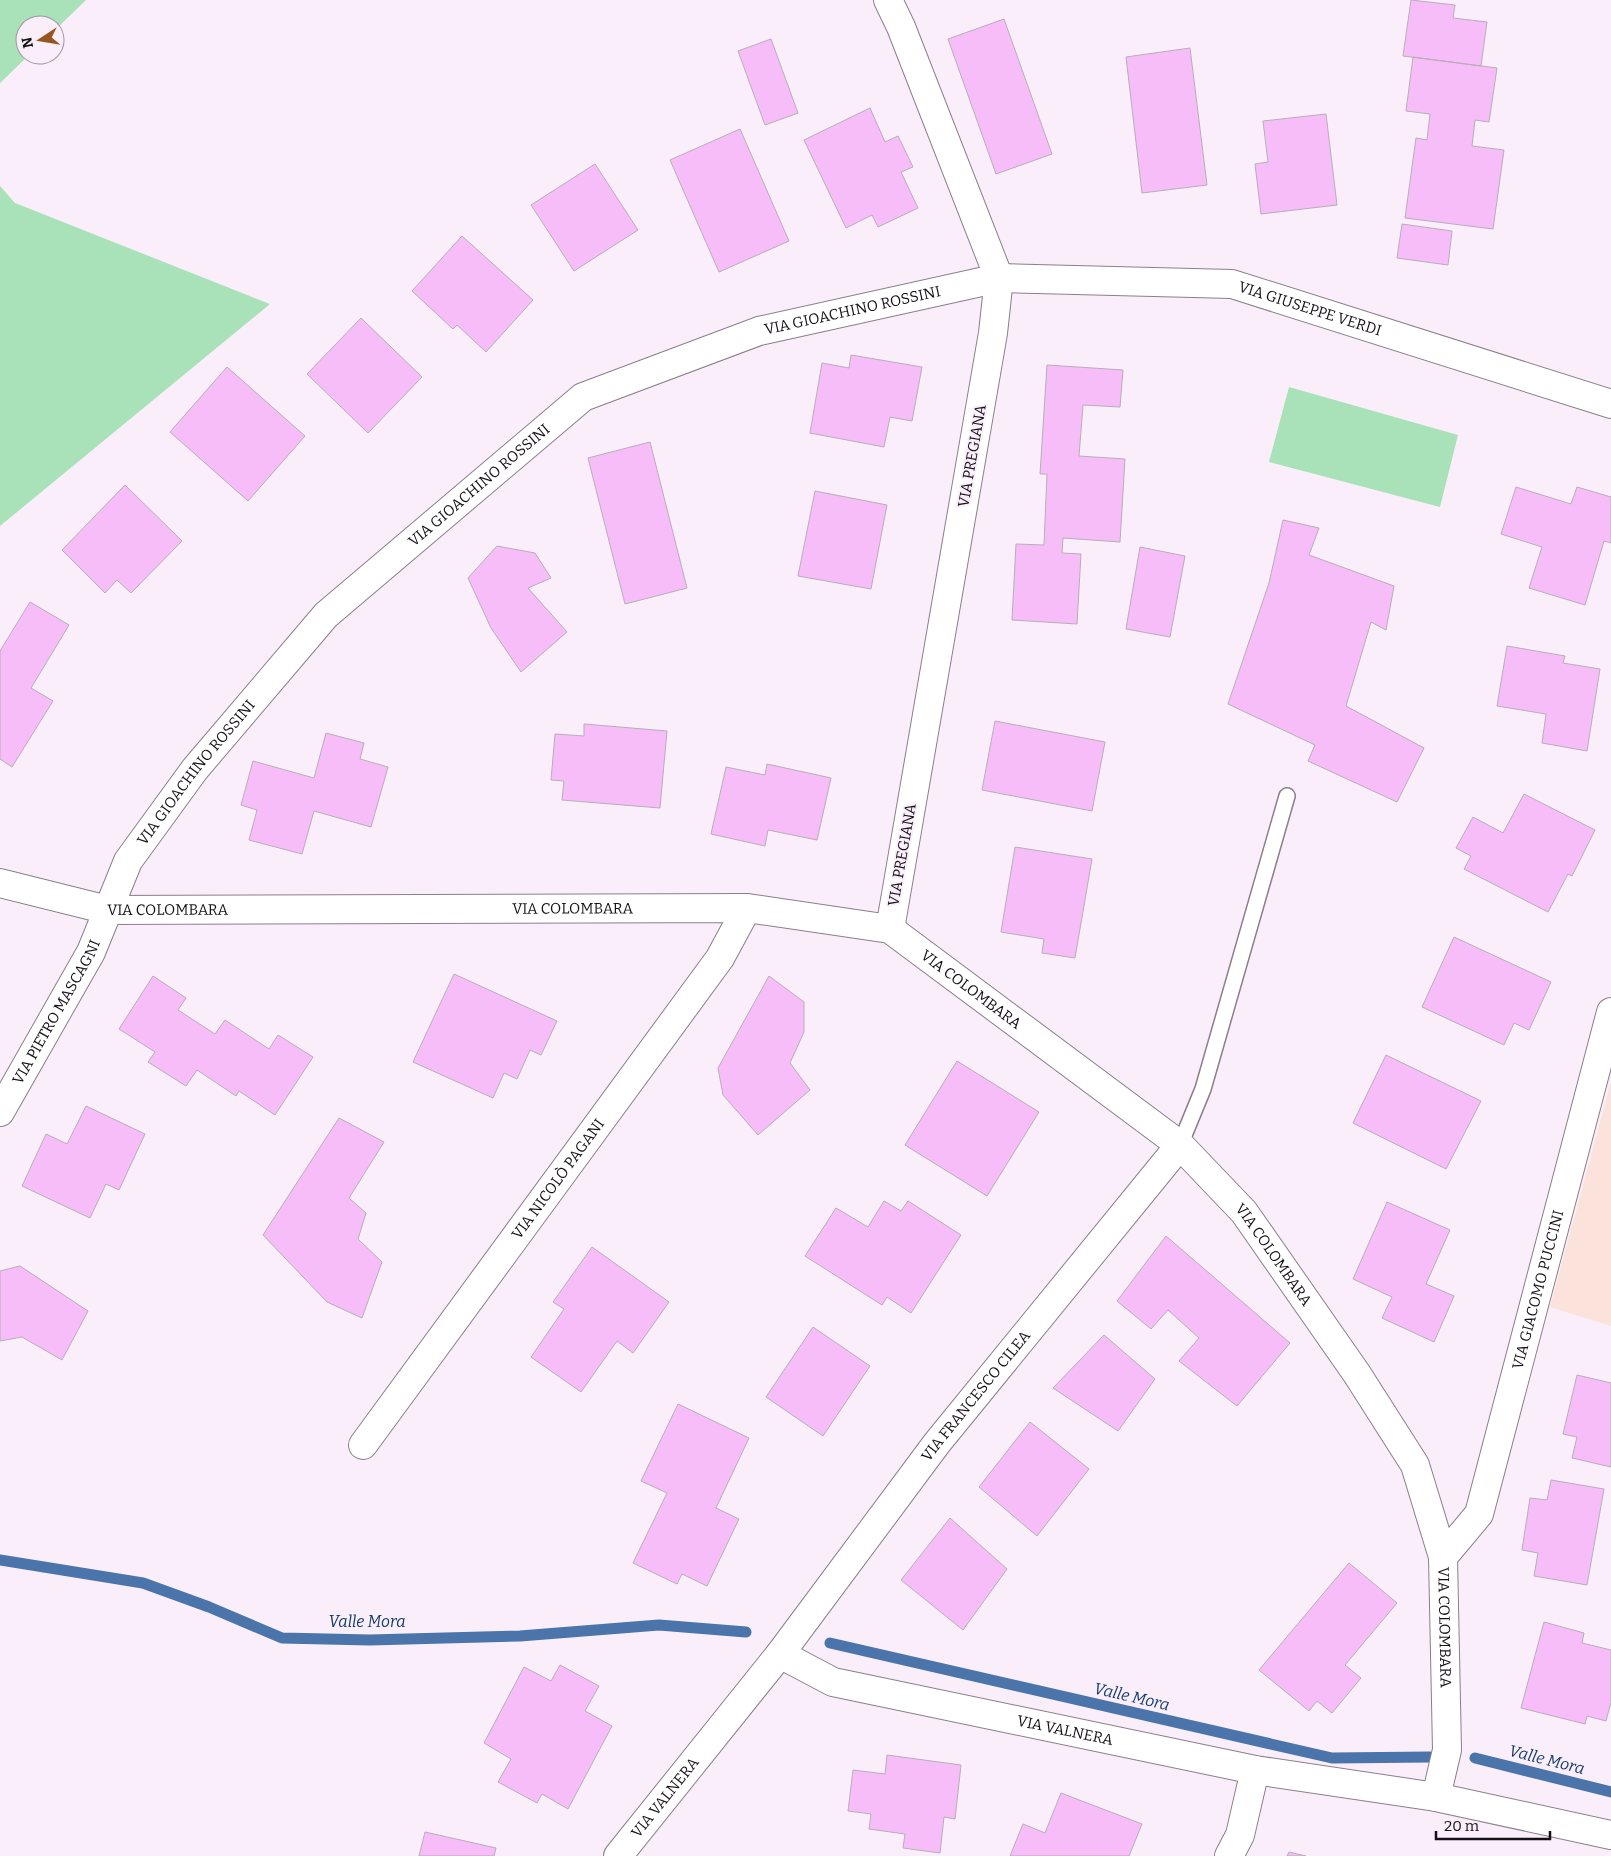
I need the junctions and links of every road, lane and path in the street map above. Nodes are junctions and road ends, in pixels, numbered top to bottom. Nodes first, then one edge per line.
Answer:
1 (888, 0) edge
2 (998, 278) junction
3 (1611, 404) edge
4 (1287, 796) dead end
5 (0, 883) edge
6 (747, 908) junction
7 (108, 910) junction
8 (890, 929) junction
9 (1611, 1012) edge
10 (0, 1112) edge
11 (1180, 1145) junction
12 (363, 1445) dead end
13 (1442, 1557) junction
14 (780, 1654) junction
15 (1255, 1770) junction
16 (1436, 1797) junction
17 (1611, 1835) edge
18 (618, 1856) edge
19 (1229, 1856) edge

1 - 2 street, VIA PREGIANA
2 - 3 street, VIA GIUSEPPE VERDI
2 - 7 street, VIA GIOACHINO ROSSINI
2 - 8 street, VIA PREGIANA
4 - 11 lane
5 - 7 street, VIA COLOMBARA
6 - 7 street, VIA COLOMBARA
6 - 8 street, VIA COLOMBARA
6 - 12 street, VIA NICOLÒ PAGANI
7 - 10 street, VIA PIETRO MASCAGNI
8 - 11 street, VIA COLOMBARA
9 - 13 street, VIA GIACOMO PUCCINI
11 - 13 street, VIA COLOMBARA
11 - 14 street, VIA FRANCESCO CILEA
13 - 16 street, VIA COLOMBARA
14 - 15 street, VIA VALNERA
14 - 18 street, VIA VALNERA
15 - 16 street, VIA VALNERA
15 - 19 street
16 - 17 street, VIA VALNERA

